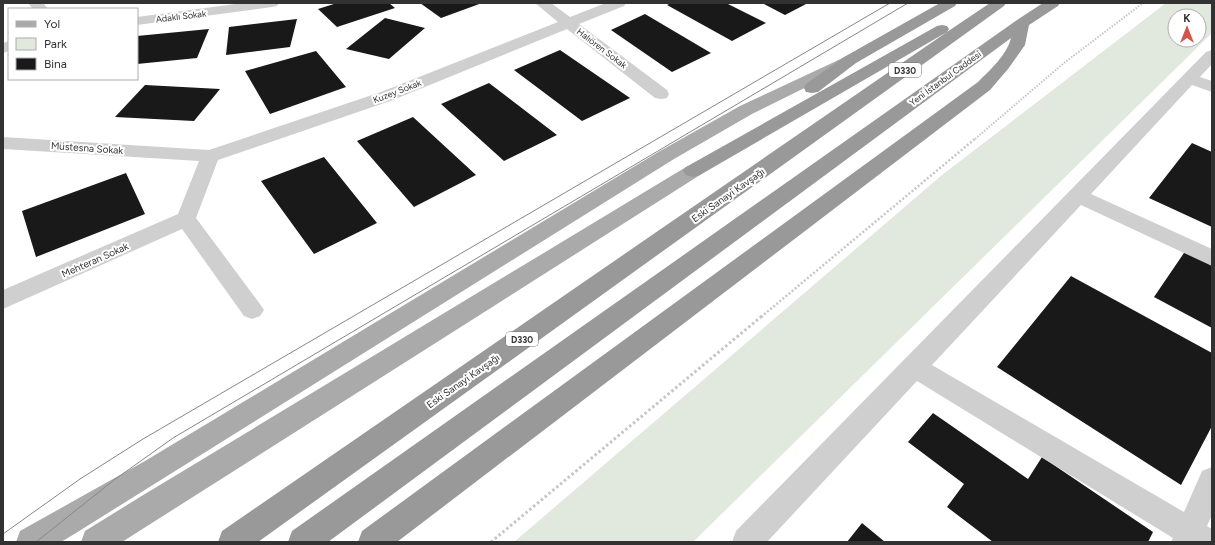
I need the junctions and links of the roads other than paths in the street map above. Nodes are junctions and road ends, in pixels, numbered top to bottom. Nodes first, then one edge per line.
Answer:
1 (165, 3) edge
2 (272, 3) edge
3 (542, 3) edge
4 (618, 3) edge
5 (950, 3) edge
6 (999, 3) edge
7 (1053, 3) edge
8 (143, 20) edge
9 (569, 23) junction
10 (1022, 23) junction
11 (1212, 55) edge
12 (850, 60) junction
13 (1190, 78) junction
14 (1212, 87) edge
15 (661, 94) dead end
16 (3, 143) edge
17 (170, 154) joint
18 (210, 156) junction
19 (693, 171) junction
20 (1078, 196) junction
21 (186, 219) junction
22 (1212, 258) edge
23 (3, 300) edge
24 (252, 310) dead end
25 (915, 367) junction
26 (1212, 480) edge
27 (1194, 539) edge
28 (31, 542) edge
29 (96, 542) edge
30 (233, 542) edge
31 (303, 542) edge
32 (373, 542) edge
33 (747, 542) edge

1 - 8 street
2 - 8 street, Adaklı Sokak
3 - 9 street, Halıören Sokak
4 - 9 street, Kuzey Sokak
5 - 12 highway
6 - 19 highway
6 - 30 highway, Eski Sanayi Kavşağı / D330
7 - 10 highway, Yeni İstanbul Caddesi / D330
9 - 15 street, Halıören Sokak
9 - 18 street, Kuzey Sokak
10 - 31 highway, Yeni İstanbul Caddesi / D330
10 - 32 highway
11 - 13 street
12 - 19 highway
12 - 28 main road
13 - 14 street
13 - 20 street
16 - 17 street, Müstesna Sokak
17 - 18 street, Kuzey Sokak
18 - 21 street
19 - 29 main road
20 - 22 street
20 - 25 street
21 - 23 street, Mehteran Sokak
21 - 24 street
25 - 27 street
25 - 33 street
26 - 27 street

